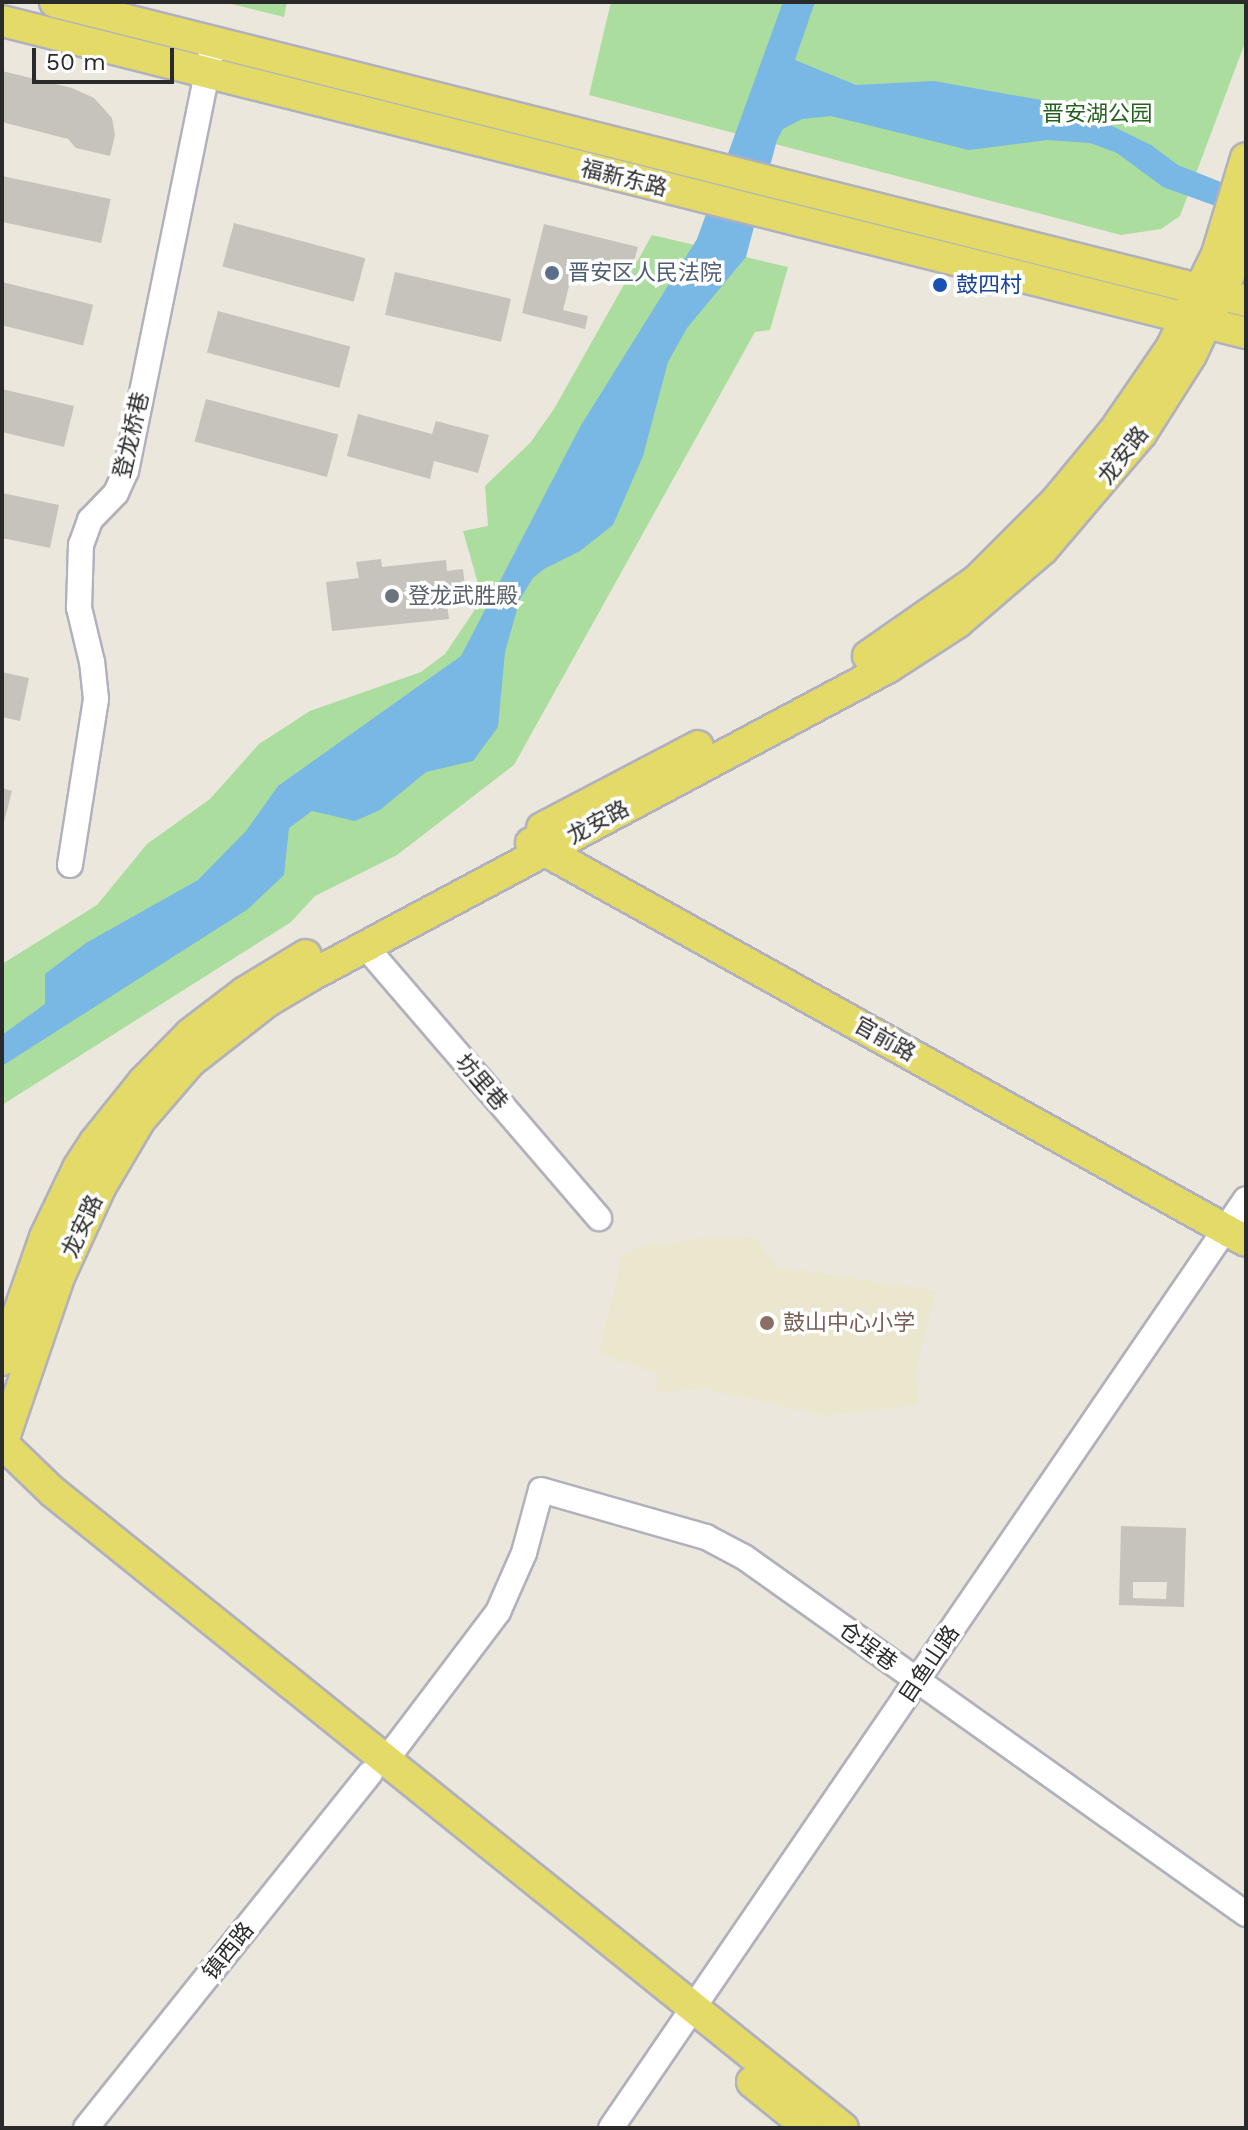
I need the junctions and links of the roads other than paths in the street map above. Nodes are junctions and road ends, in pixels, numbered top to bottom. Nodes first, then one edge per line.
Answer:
1 (55, 2) edge
2 (2, 21) edge
3 (213, 42) junction
4 (206, 73) junction
5 (1246, 158) edge
6 (1246, 231) edge
7 (1222, 295) edge
8 (1197, 320) junction
9 (1246, 333) edge
10 (544, 839) junction
11 (70, 865) dead end
12 (365, 946) junction
13 (599, 1218) dead end
14 (1240, 1220) edge
15 (2, 1360) edge
16 (2, 1443) edge
17 (2, 1466) edge
18 (541, 1490) joint
19 (918, 1681) junction
20 (378, 1767) junction
21 (1246, 1914) edge
22 (688, 2017) junction
23 (86, 2128) edge
24 (611, 2128) edge
25 (809, 2128) edge
26 (843, 2128) edge

1 - 3 main road, 福新东路
2 - 4 main road, 福新东路
3 - 4 street, 登龙桥巷
3 - 7 main road, 福新东路
4 - 8 main road, 福新东路
4 - 11 street, 登龙桥巷
5 - 7 main road, 龙安路
6 - 7 main road, 龙安路
7 - 8 main road, 龙安路
8 - 9 main road, 福新东路
8 - 10 main road, 龙安路
10 - 12 main road, 龙安路
10 - 14 main road, 官前路
10 - 15 main road, 龙安路
12 - 13 street, 坊里巷
12 - 16 main road, 龙安路
14 - 19 street, 目鱼山路
16 - 20 main road
17 - 20 main road
18 - 19 street, 仓埕巷
18 - 20 street, 镇西路
19 - 21 street, 仓埕巷
19 - 22 street, 目鱼山路
20 - 22 main road
20 - 23 street, 镇西路
22 - 24 street, 目鱼山路
22 - 25 main road
22 - 26 main road

